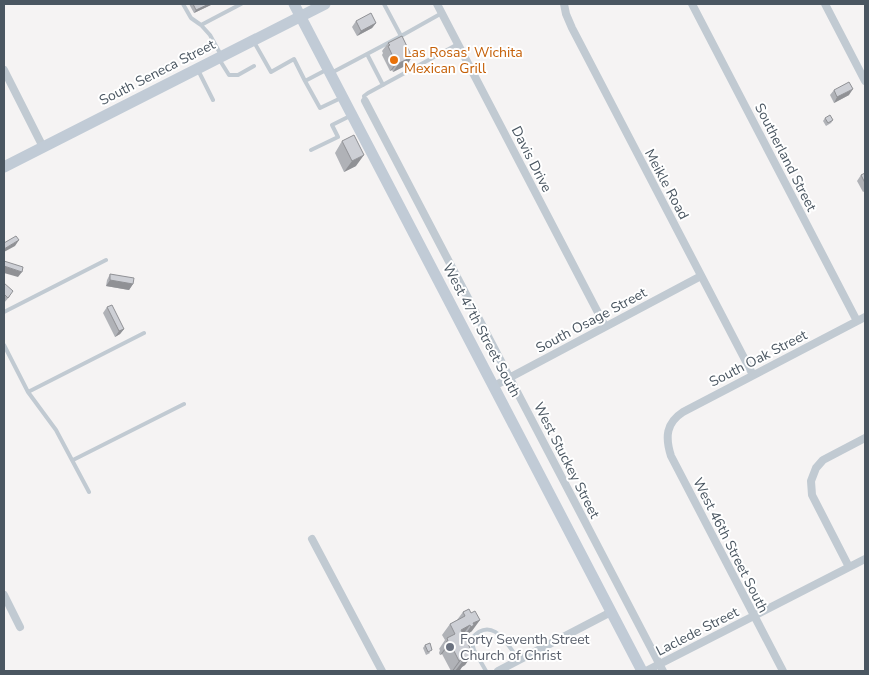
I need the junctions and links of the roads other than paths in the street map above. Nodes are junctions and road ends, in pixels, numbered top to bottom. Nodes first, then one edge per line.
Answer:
1 (183, 4) edge
2 (241, 4) edge
3 (294, 4) edge
4 (324, 4) edge
5 (384, 4) edge
6 (437, 4) edge
7 (564, 4) edge
8 (692, 4) edge
9 (825, 4) edge
10 (442, 13) junction
11 (300, 16) junction
12 (201, 25) junction
13 (400, 36) junction
14 (253, 40) junction
15 (458, 44) junction
16 (367, 54) junction
17 (220, 57) junction
18 (254, 66) dead end
19 (197, 68) junction
20 (4, 70) edge
21 (329, 71) junction
22 (305, 81) junction
23 (865, 81) edge
24 (383, 85) junction
25 (343, 97) junction
26 (212, 100) dead end
27 (365, 101) joint
28 (352, 114) junction
29 (43, 147) junction
30 (311, 150) dead end
31 (4, 167) edge
32 (106, 260) dead end
33 (701, 276) junction
34 (4, 312) edge
35 (865, 317) edge
36 (858, 321) junction
37 (605, 326) junction
38 (144, 333) dead end
39 (4, 345) edge
40 (753, 375) junction
41 (510, 377) junction
42 (494, 386) junction
43 (28, 392) junction
44 (184, 404) dead end
45 (669, 428) joint
46 (865, 438) edge
47 (73, 460) junction
48 (89, 492) dead end
49 (312, 539) dead end
50 (865, 558) edge
51 (849, 567) junction
52 (4, 596) edge
53 (611, 612) junction
54 (754, 616) junction
55 (20, 627) dead end
56 (519, 660) junction
57 (661, 668) edge
58 (382, 671) edge
59 (486, 671) edge
60 (498, 671) edge
61 (642, 671) edge
62 (646, 671) edge
63 (783, 671) edge

1 - 12 lane
2 - 12 lane
3 - 11 street, West 47th Street South
4 - 11 street, South Seneca Street
5 - 13 lane
6 - 10 street, Davis Drive
7 - 33 street, Meikle Road
8 - 36 street, Southerland Street
9 - 23 street
10 - 13 lane
10 - 15 street, Davis Drive
11 - 14 street, South Seneca Street
11 - 21 street, West 47th Street South
12 - 17 lane
13 - 16 lane
14 - 17 street, South Seneca Street
14 - 22 lane
15 - 24 lane
15 - 37 street, Davis Drive
16 - 21 lane
16 - 24 lane
17 - 18 lane
17 - 19 street, South Seneca Street
19 - 26 lane
19 - 29 street, South Seneca Street
20 - 29 street
21 - 22 lane
21 - 25 street, West 47th Street South
22 - 25 lane
24 - 27 lane
25 - 28 street, West 47th Street South
27 - 41 street, West Stuckey Street
28 - 30 lane
28 - 42 street, West 47th Street South
29 - 31 street, South Seneca Street
32 - 34 lane
33 - 37 street, South Osage Street
33 - 40 street, Meikle Road
35 - 36 street, South Oak Street
36 - 40 street, South Oak Street
37 - 41 street, South Osage Street
38 - 43 lane
39 - 43 lane
40 - 45 street, South Oak Street
41 - 42 street, South Osage Street
41 - 57 street, West Stuckey Street
42 - 53 street, West 47th Street South
43 - 47 lane
44 - 47 lane
45 - 54 street, West 46th Street South
46 - 51 street
47 - 48 lane
49 - 58 street
50 - 51 street, Laclede Street
51 - 54 street, Laclede Street
52 - 55 street
53 - 56 street
53 - 61 street, West 47th Street South
54 - 57 street, Laclede Street
54 - 63 street, West 46th Street South
56 - 59 lane
56 - 60 street
57 - 62 street, Laclede Street

